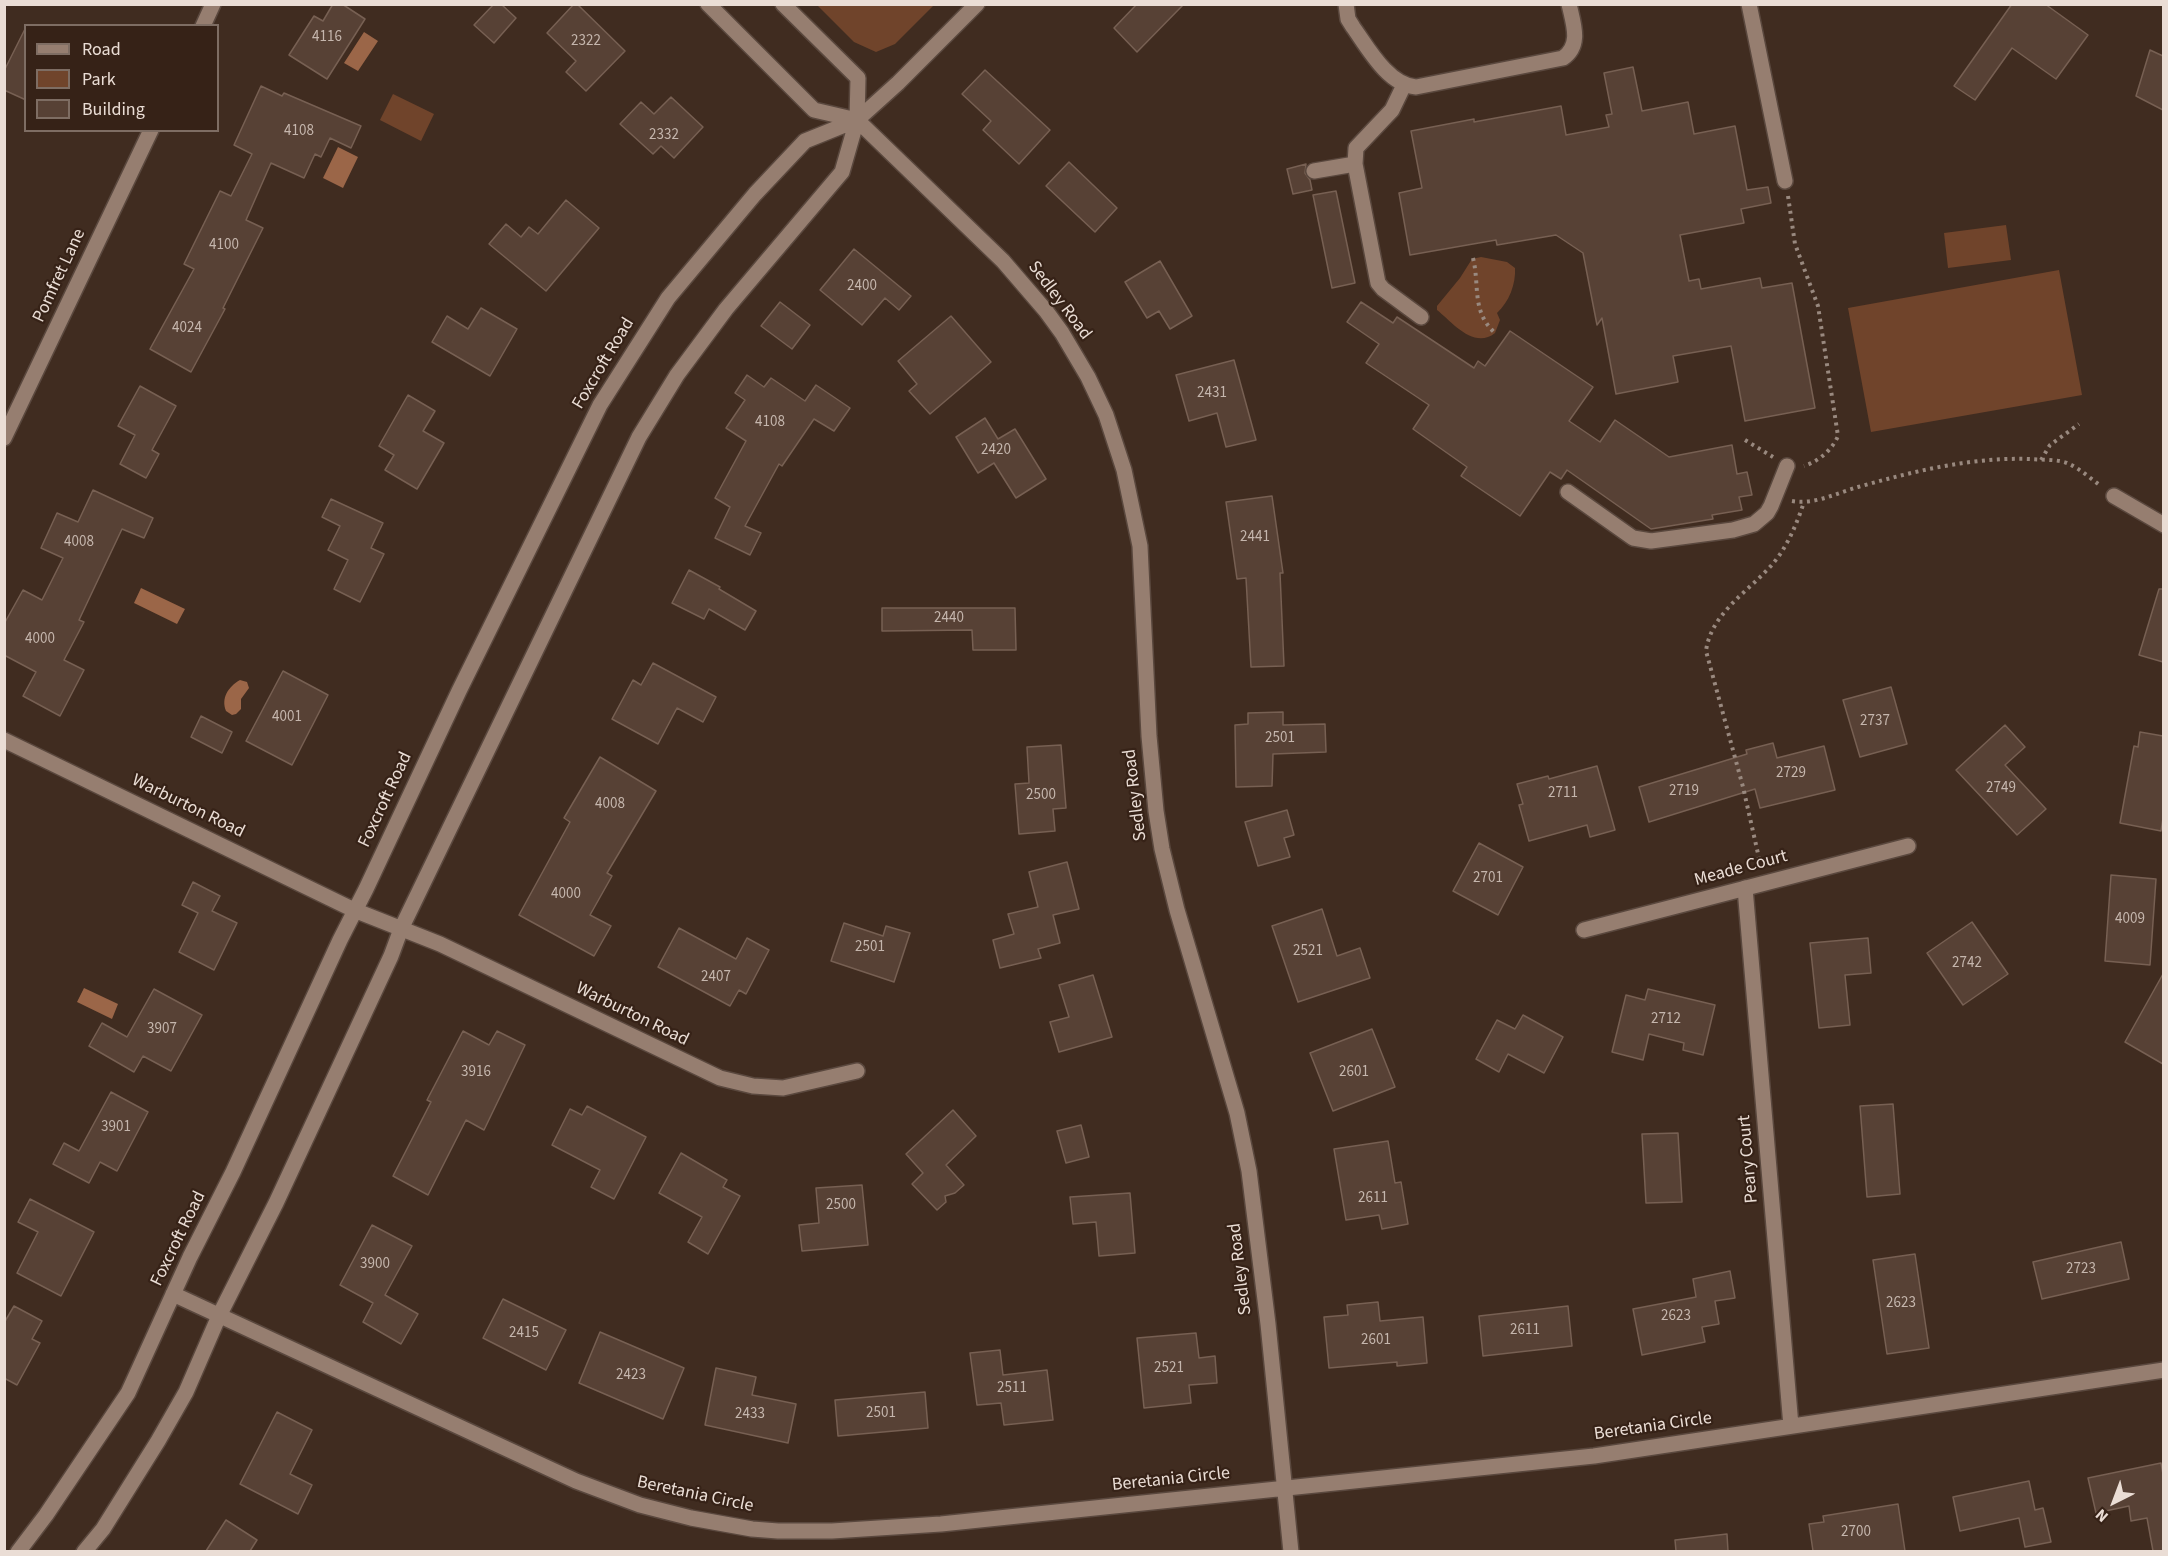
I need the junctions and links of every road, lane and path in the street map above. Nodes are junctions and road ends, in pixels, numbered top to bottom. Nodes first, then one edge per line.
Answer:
1 (213, 4) edge
2 (708, 4) edge
3 (783, 4) edge
4 (977, 4) edge
5 (1346, 4) edge
6 (1569, 4) edge
7 (1749, 4) edge
8 (203, 24) edge
9 (1404, 85) junction
10 (857, 120) junction
11 (150, 132) edge
12 (1355, 164) junction
13 (1314, 171) dead end
14 (1785, 181) joint
15 (1473, 258) dead end
16 (1421, 317) dead end
17 (1495, 333) dead end
18 (2079, 424) dead end
19 (4, 438) edge
20 (1745, 440) dead end
21 (2042, 460) junction
22 (1787, 466) junction
23 (1568, 492) dead end
24 (1775, 496) junction
25 (2114, 496) joint
26 (1804, 502) junction
27 (2163, 525) edge
28 (4, 740) edge
29 (1908, 846) dead end
30 (1765, 883) junction
31 (1745, 888) junction
32 (354, 910) junction
33 (401, 929) junction
34 (1584, 930) dead end
35 (857, 1071) dead end
36 (173, 1294) junction
37 (219, 1316) junction
38 (2163, 1370) edge
39 (1791, 1426) junction
40 (1284, 1488) junction
41 (18, 1551) edge
42 (84, 1551) edge
43 (1291, 1551) edge

1 - 8 street
2 - 10 street
3 - 10 street
4 - 10 street, Foxcroft Road
5 - 9 street
6 - 9 street
7 - 14 street
9 - 12 street
10 - 32 street, Foxcroft Road
10 - 33 street
10 - 40 street, Sedley Road
11 - 19 street, Pomfret Lane
12 - 13 street
12 - 16 street
14 - 22 path
15 - 17 path
18 - 21 path
20 - 22 path
21 - 25 path
21 - 26 path
22 - 24 street
23 - 24 street
24 - 26 path
25 - 27 street
26 - 30 path
28 - 32 street, Warburton Road
29 - 30 street, Meade Court
30 - 31 street, Meade Court
31 - 34 street, Meade Court
31 - 39 street, Peary Court
32 - 33 street, Warburton Road
32 - 36 street, Foxcroft Road
33 - 35 street, Warburton Road
33 - 37 street
36 - 37 street, Beretania Circle
36 - 41 street, Foxcroft Road
37 - 40 street, Beretania Circle
37 - 42 street
38 - 39 street, Beretania Circle
39 - 40 street, Beretania Circle
40 - 43 street, Sedley Road

